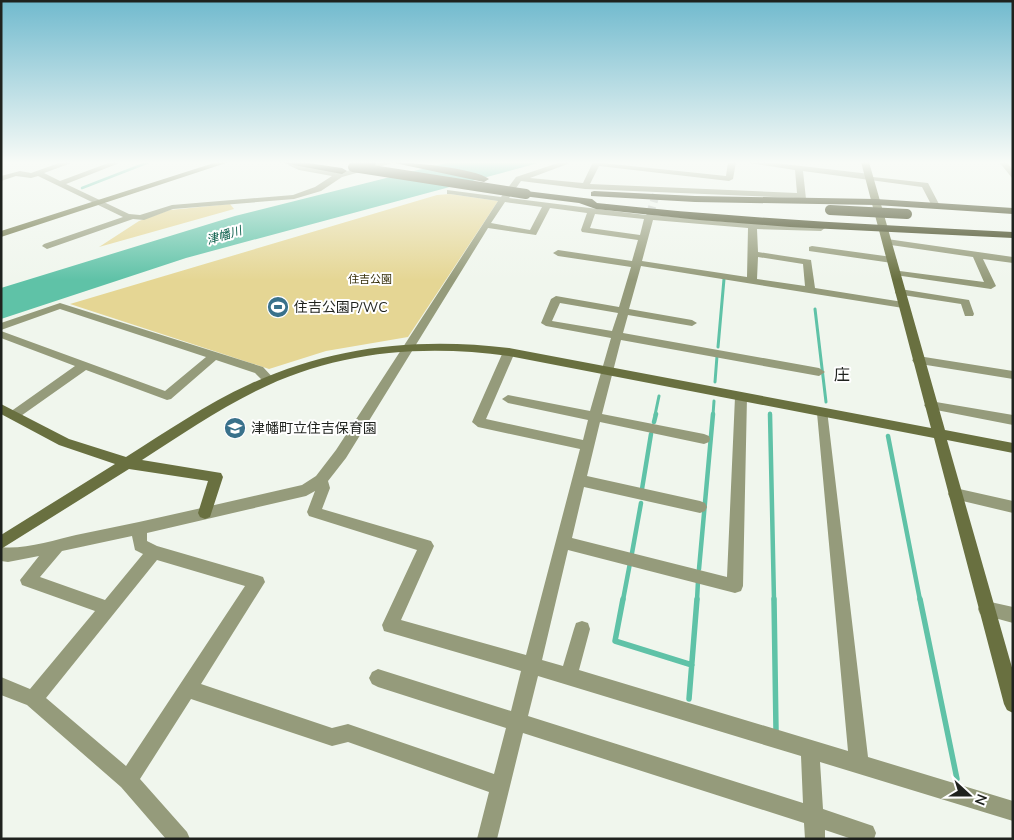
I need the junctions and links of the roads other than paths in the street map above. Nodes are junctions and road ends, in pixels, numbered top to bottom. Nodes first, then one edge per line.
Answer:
1 (93, 201) edge
2 (106, 201) edge
3 (236, 201) edge
4 (502, 201) edge
5 (518, 201) edge
6 (579, 201) edge
7 (662, 201) edge
8 (864, 201) edge
9 (933, 201) edge
10 (583, 202) junction
11 (876, 202) junction
12 (98, 204) junction
13 (547, 206) junction
14 (936, 206) junction
15 (1013, 206) edge
16 (989, 209) junction
17 (1013, 211) edge
18 (592, 212) junction
19 (650, 216) junction
20 (132, 217) junction
21 (909, 217) junction
22 (1013, 221) edge
23 (486, 225) junction
24 (823, 226) junction
25 (752, 227) junction
26 (883, 228) junction
27 (1013, 228) edge
28 (923, 230) junction
29 (1, 234) edge
30 (1013, 235) edge
31 (644, 238) junction
32 (1013, 240) edge
33 (887, 242) junction
34 (47, 246) dead end
35 (812, 249) dead end
36 (558, 253) dead end
37 (753, 254) junction
38 (977, 255) junction
39 (1013, 260) edge
40 (638, 264) junction
41 (893, 266) junction
42 (752, 281) junction
43 (810, 290) junction
44 (902, 299) junction
45 (624, 311) junction
46 (969, 314) dead end
47 (692, 324) dead end
48 (1, 327) edge
49 (1, 334) edge
50 (617, 336) junction
51 (409, 346) junction
52 (510, 352) junction
53 (214, 356) junction
54 (918, 360) junction
55 (83, 366) junction
56 (607, 371) junction
57 (818, 372) dead end
58 (1013, 374) edge
59 (269, 380) junction
60 (741, 397) junction
61 (508, 399) dead end
62 (930, 405) junction
63 (1, 408) edge
64 (823, 413) junction
65 (14, 415) junction
66 (595, 415) junction
67 (1013, 420) edge
68 (938, 434) junction
69 (704, 438) dead end
70 (587, 446) junction
71 (1013, 448) edge
72 (127, 463) junction
73 (321, 480) junction
74 (578, 480) junction
75 (955, 494) junction
76 (700, 507) dead end
77 (1013, 507) edge
78 (205, 513) junction
79 (139, 529) junction
80 (562, 542) junction
81 (1, 543) edge
82 (57, 546) junction
83 (154, 552) junction
84 (1, 554) edge
85 (108, 608) junction
86 (986, 609) junction
87 (1013, 615) edge
88 (582, 630) dead end
89 (532, 665) junction
90 (569, 676) junction
91 (378, 678) dead end
92 (1, 686) edge
93 (188, 689) junction
94 (33, 699) junction
95 (1013, 704) edge
96 (517, 723) junction
97 (810, 748) junction
98 (859, 763) junction
99 (128, 780) junction
100 (501, 786) junction
101 (1013, 810) edge
102 (814, 816) junction
103 (866, 832) dead end
104 (180, 839) edge
105 (487, 839) edge
106 (815, 839) edge

1 - 12 street
2 - 12 street
3 - 20 street
4 - 23 street
5 - 13 street
6 - 10 highway
7 - 21 highway, bridge
8 - 11 highway
9 - 14 street
10 - 21 highway
10 - 24 highway
11 - 14 highway
11 - 26 street
12 - 20 street
12 - 29 street
13 - 18 street
13 - 23 street
14 - 16 highway
15 - 16 highway
16 - 17 highway
18 - 19 street
18 - 31 street
19 - 25 street
19 - 31 street
20 - 34 street
21 - 22 highway
21 - 27 highway
23 - 51 street
24 - 25 street
24 - 26 highway
25 - 37 street
26 - 28 highway
26 - 33 street
28 - 30 highway
28 - 32 highway
31 - 40 street
33 - 38 street
33 - 41 street
35 - 41 street
36 - 40 street
37 - 42 street
37 - 43 street
38 - 39 street
38 - 41 street
40 - 42 street
40 - 45 street
41 - 44 street
42 - 43 street
43 - 44 street
44 - 46 street
44 - 54 street
45 - 47 street
45 - 50 street
45 - 50 street
48 - 53 street
49 - 55 street
50 - 56 street
50 - 57 street
51 - 52 street
51 - 59 street
51 - 73 street
52 - 56 street
52 - 70 street
53 - 55 street
53 - 59 street
54 - 58 street
54 - 62 street
55 - 65 street
56 - 60 street
56 - 66 street
59 - 72 street
60 - 64 street
60 - 80 street
61 - 66 street
62 - 67 street
62 - 68 street
63 - 65 street
64 - 68 street
64 - 98 street
65 - 72 street
66 - 69 street
66 - 70 street
68 - 71 street
68 - 75 street
70 - 74 street
72 - 78 street
72 - 81 street
73 - 78 street
73 - 89 street
74 - 76 street
74 - 80 street
75 - 77 street
75 - 86 street
78 - 79 street
79 - 82 street
79 - 83 street
80 - 89 street
82 - 84 street
82 - 85 street
83 - 85 street
83 - 93 street
85 - 94 street
86 - 87 street
86 - 95 street
88 - 90 street
89 - 90 street
89 - 96 street
90 - 97 street
91 - 96 street
92 - 94 street
93 - 99 street
93 - 100 street
94 - 99 street
96 - 100 street
96 - 102 street
97 - 98 street
97 - 102 street
98 - 101 street
99 - 104 street
100 - 105 street
102 - 103 street
102 - 106 street

